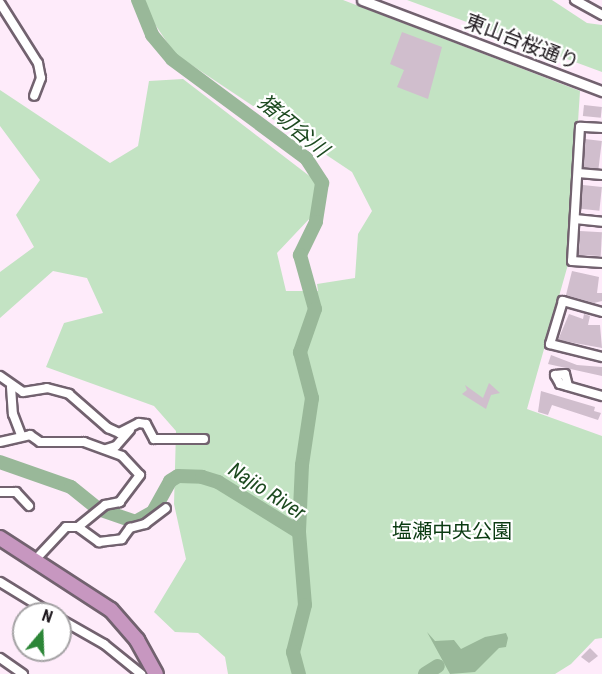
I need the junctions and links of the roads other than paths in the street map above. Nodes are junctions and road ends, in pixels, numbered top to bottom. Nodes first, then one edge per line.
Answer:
1 (362, 0) edge
2 (575, 0) edge
3 (0, 3) edge
4 (602, 15) edge
5 (602, 91) edge
6 (34, 96) dead end
7 (602, 128) edge
8 (578, 173) junction
9 (602, 175) edge
10 (575, 219) junction
11 (602, 222) edge
12 (602, 263) edge
13 (602, 312) edge
14 (602, 357) edge
15 (0, 376) edge
16 (568, 386) dead end
17 (11, 387) junction
18 (602, 396) edge
19 (130, 430) junction
20 (21, 435) junction
21 (204, 439) dead end
22 (0, 442) edge
23 (105, 450) junction
24 (0, 492) edge
25 (29, 506) dead end
26 (166, 508) dead end
27 (78, 527) junction
28 (0, 538) edge
29 (35, 560) junction
30 (0, 582) edge
31 (32, 602) edge
32 (72, 626) edge
33 (0, 658) edge
34 (23, 674) edge
35 (140, 674) edge
36 (156, 674) edge

1 - 5 street, 東山台桜通り
2 - 4 street
3 - 6 street
7 - 8 street
8 - 9 street
8 - 10 street
10 - 11 street
10 - 12 street
13 - 14 street
15 - 17 street
16 - 18 street
17 - 19 street
17 - 20 street
19 - 21 street
19 - 23 street
20 - 22 street
20 - 23 street
23 - 27 street
24 - 25 street
26 - 27 street
27 - 29 street
28 - 29 highway
29 - 36 highway
30 - 31 street
32 - 35 street
33 - 34 street

